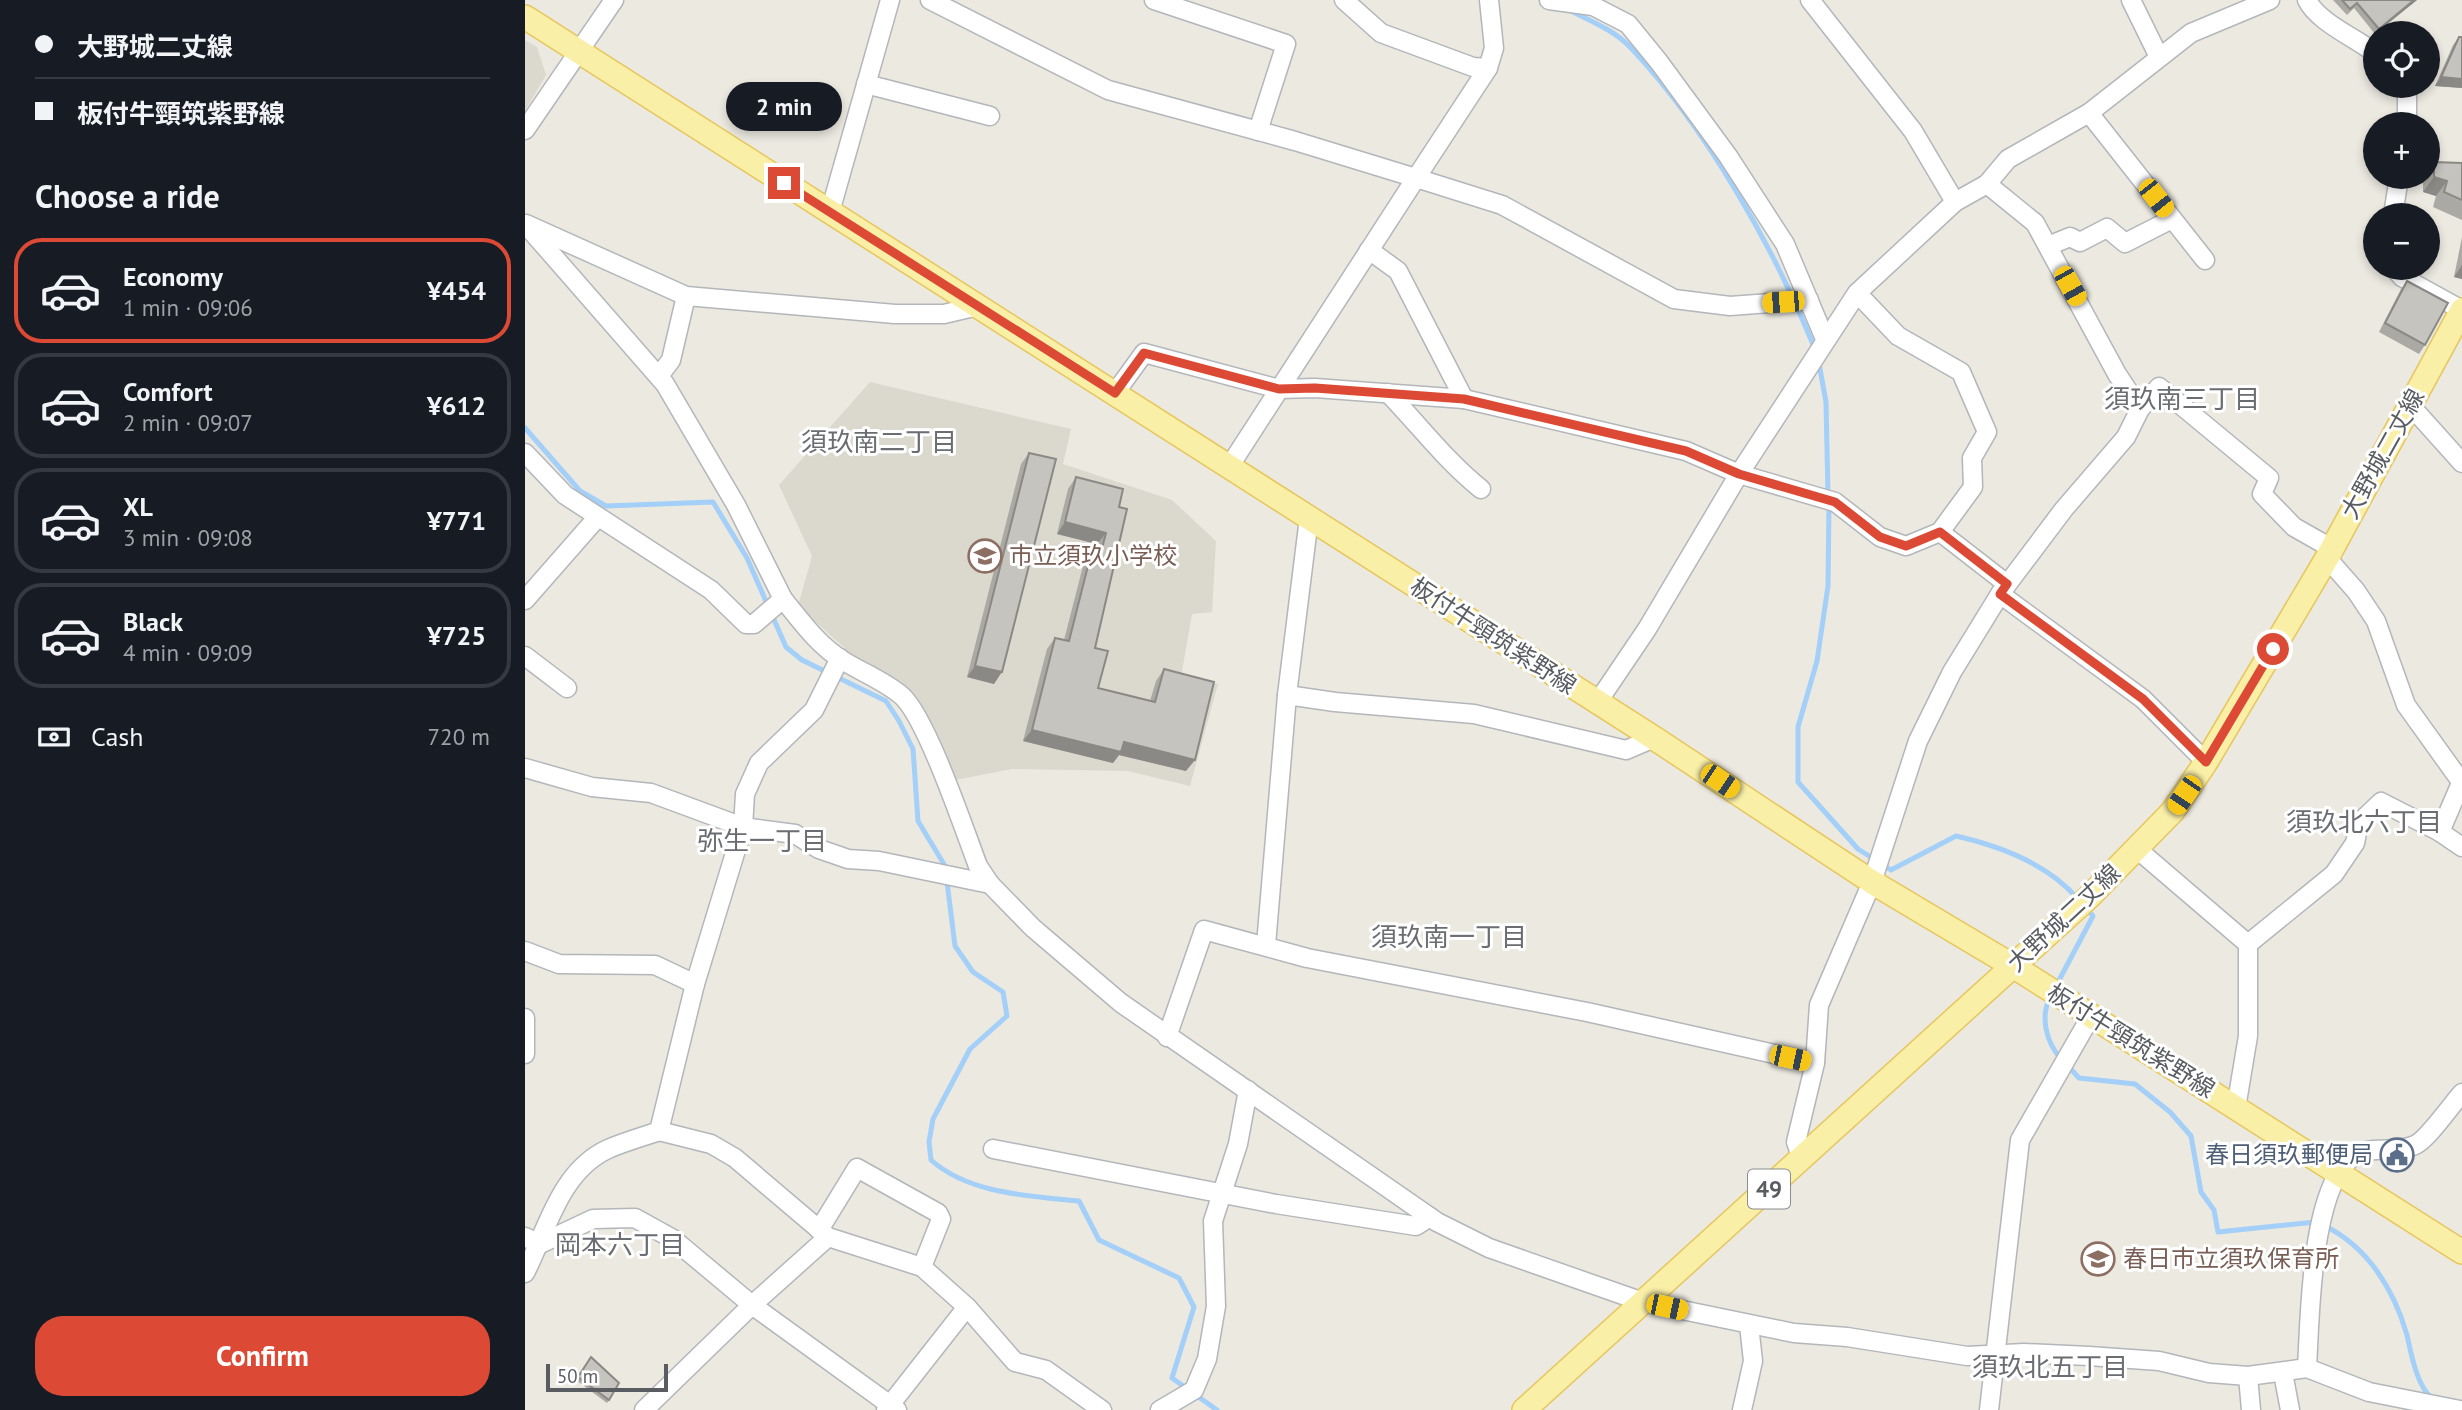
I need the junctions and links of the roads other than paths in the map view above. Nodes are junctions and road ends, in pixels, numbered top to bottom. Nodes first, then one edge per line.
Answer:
1 (614, 0) edge
2 (890, 0) edge
3 (930, 0) edge
4 (1154, 0) edge
5 (1344, 0) edge
6 (1489, 0) edge
7 (1549, 0) edge
8 (1810, 0) edge
9 (2131, 0) edge
10 (2270, 0) edge
11 (2307, 0) edge
12 (525, 17) edge
13 (2363, 44) edge
14 (579, 50) junction
15 (2159, 57) junction
16 (1488, 68) junction
17 (866, 84) junction
18 (2089, 113) junction
19 (990, 116) dead end
20 (525, 130) edge
21 (1258, 131) junction
22 (1416, 178) junction
23 (1987, 184) junction
24 (1955, 202) junction
25 (829, 212) junction
26 (2172, 219) junction
27 (525, 224) edge
28 (2048, 246) junction
29 (1369, 250) junction
30 (2205, 260) dead end
31 (2407, 280) edge
32 (1857, 293) junction
33 (686, 296) junction
34 (1809, 300) junction
35 (978, 306) junction
36 (2462, 310) edge
37 (1825, 339) junction
38 (659, 376) junction
39 (1279, 389) junction
40 (1115, 393) junction
41 (1388, 393) junction
42 (1464, 399) junction
43 (2410, 405) junction
44 (2140, 410) junction
45 (527, 459) edge
46 (2462, 463) edge
47 (1229, 467) junction
48 (1739, 474) junction
49 (1481, 489) dead end
50 (1309, 518) junction
51 (596, 519) junction
52 (1940, 532) junction
53 (2329, 553) junction
54 (2003, 589) junction
55 (525, 600) edge
56 (778, 603) junction
57 (525, 656) edge
58 (840, 658) junction
59 (567, 688) dead end
60 (1287, 695) junction
61 (1597, 703) junction
62 (1654, 738) junction
63 (2206, 762) junction
64 (525, 768) edge
65 (2462, 783) edge
66 (743, 827) junction
67 (2440, 832) junction
68 (2462, 848) edge
69 (2137, 849) junction
70 (1872, 882) junction
71 (990, 884) junction
72 (2248, 944) junction
73 (1266, 945) junction
74 (525, 951) edge
75 (2013, 966) junction
76 (695, 984) junction
77 (2091, 1016) junction
78 (525, 1018) edge
79 (1167, 1037) junction
80 (525, 1054) edge
81 (1815, 1063) junction
82 (1248, 1090) junction
83 (2462, 1093) edge
84 (2236, 1108) junction
85 (659, 1131) junction
86 (993, 1150) dead end
87 (1802, 1159) junction
88 (2337, 1173) junction
89 (1222, 1193) junction
90 (1430, 1217) junction
91 (824, 1234) junction
92 (532, 1240) edge
93 (2462, 1252) edge
94 (922, 1268) junction
95 (525, 1273) edge
96 (1643, 1302) junction
97 (752, 1305) junction
98 (967, 1307) junction
99 (1749, 1325) junction
100 (1995, 1354) junction
101 (2307, 1368) junction
102 (2283, 1373) junction
103 (2248, 1376) junction
104 (1172, 1407) edge
105 (891, 1408) edge
106 (644, 1410) edge
107 (1102, 1410) edge
108 (1524, 1410) edge
109 (1742, 1410) edge
110 (1989, 1410) edge
111 (2251, 1410) edge
112 (2290, 1410) edge
113 (2460, 1410) edge

1 - 14 street
2 - 17 street
3 - 21 street
4 - 21 street
5 - 16 street
6 - 16 street
7 - 34 street
8 - 24 street
9 - 15 street
10 - 15 street
11 - 13 street
12 - 14 main road, 板付牛頸筑紫野線
14 - 20 street
14 - 25 main road, 板付牛頸筑紫野線
15 - 18 street
16 - 22 street
17 - 19 street
17 - 25 street
18 - 23 street
18 - 26 street
21 - 22 street
22 - 29 street
22 - 34 street
23 - 24 street
23 - 28 street
24 - 32 street
25 - 35 main road, 板付牛頸筑紫野線
26 - 28 street
26 - 30 street
27 - 33 street
27 - 38 street
28 - 44 street
29 - 39 street
29 - 42 street
31 - 36 street
32 - 37 street
32 - 52 street
33 - 35 street
33 - 38 street
34 - 37 street
35 - 40 main road, 板付牛頸筑紫野線
36 - 43 main road, 大野城二丈線 / 49
37 - 48 street
38 - 56 street
39 - 40 street
39 - 41 street
39 - 47 street
40 - 47 main road, 板付牛頸筑紫野線
41 - 42 street
41 - 49 street
42 - 48 street
43 - 46 street
43 - 53 main road, 大野城二丈線 / 49
44 - 53 street
44 - 54 street
45 - 51 street
47 - 50 main road, 板付牛頸筑紫野線
48 - 52 street
48 - 61 street
50 - 60 street
50 - 61 main road, 板付牛頸筑紫野線
51 - 55 street
51 - 56 street
52 - 54 street
53 - 63 main road, 大野城二丈線 / 49
53 - 65 street
54 - 63 street
54 - 70 street
56 - 58 street
57 - 59 street
58 - 66 street
58 - 71 street
60 - 62 street
60 - 73 street
61 - 62 main road, 板付牛頸筑紫野線
62 - 70 main road, 板付牛頸筑紫野線
63 - 69 main road, 大野城二丈線 / 49
64 - 66 street
65 - 67 street
66 - 71 street
66 - 76 street
67 - 68 street
67 - 72 street
69 - 72 street
69 - 75 main road, 大野城二丈線 / 49
70 - 75 main road, 板付牛頸筑紫野線
70 - 81 street
71 - 79 street
72 - 84 street
73 - 79 street
73 - 81 street
74 - 76 street
75 - 77 main road, 板付牛頸筑紫野線
75 - 87 main road, 大野城二丈線 / 49
76 - 85 street
77 - 84 main road, 板付牛頸筑紫野線
77 - 100 street
78 - 80 street
79 - 82 street
81 - 87 street
82 - 89 street
82 - 90 street
83 - 88 street
84 - 88 main road, 板付牛頸筑紫野線
85 - 91 street
85 - 92 street
86 - 89 street
87 - 96 main road, 大野城二丈線 / 49
88 - 93 main road, 板付牛頸筑紫野線
88 - 101 street
89 - 90 street
89 - 104 street
90 - 96 street
91 - 94 street
91 - 94 street
91 - 97 street
92 - 95 street
92 - 97 street
94 - 98 street
96 - 99 street
96 - 108 main road, 大野城二丈線 / 49
97 - 105 street
97 - 106 street
98 - 105 street
98 - 107 street
99 - 100 street
99 - 109 street
100 - 103 street
100 - 110 street
101 - 102 street
101 - 113 street
102 - 103 street
102 - 112 street
103 - 111 street

